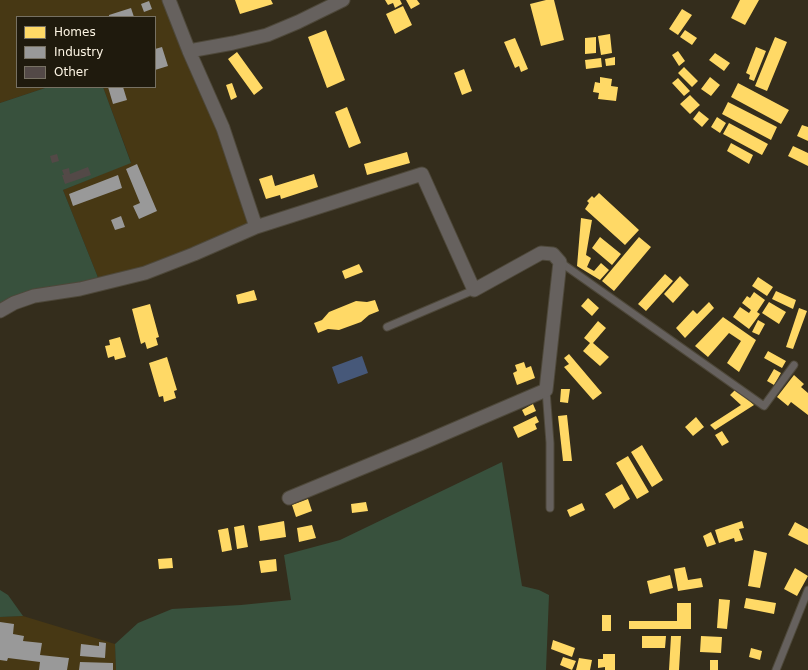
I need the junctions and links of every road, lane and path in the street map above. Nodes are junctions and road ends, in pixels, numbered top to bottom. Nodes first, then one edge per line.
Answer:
1 (169, 0) edge
2 (343, 0) edge
3 (189, 50) junction
4 (256, 227) junction
5 (560, 262) junction
6 (474, 290) junction
7 (0, 311) edge
8 (387, 327) dead end
9 (794, 365) dead end
10 (546, 390) junction
11 (289, 498) dead end
12 (550, 508) dead end
13 (808, 590) edge
14 (776, 670) edge

1 - 3 street
2 - 3 street
3 - 4 street
4 - 6 street
4 - 7 street
5 - 6 street
5 - 9 lane
5 - 10 street
6 - 8 lane
10 - 11 street
10 - 12 lane
13 - 14 lane

